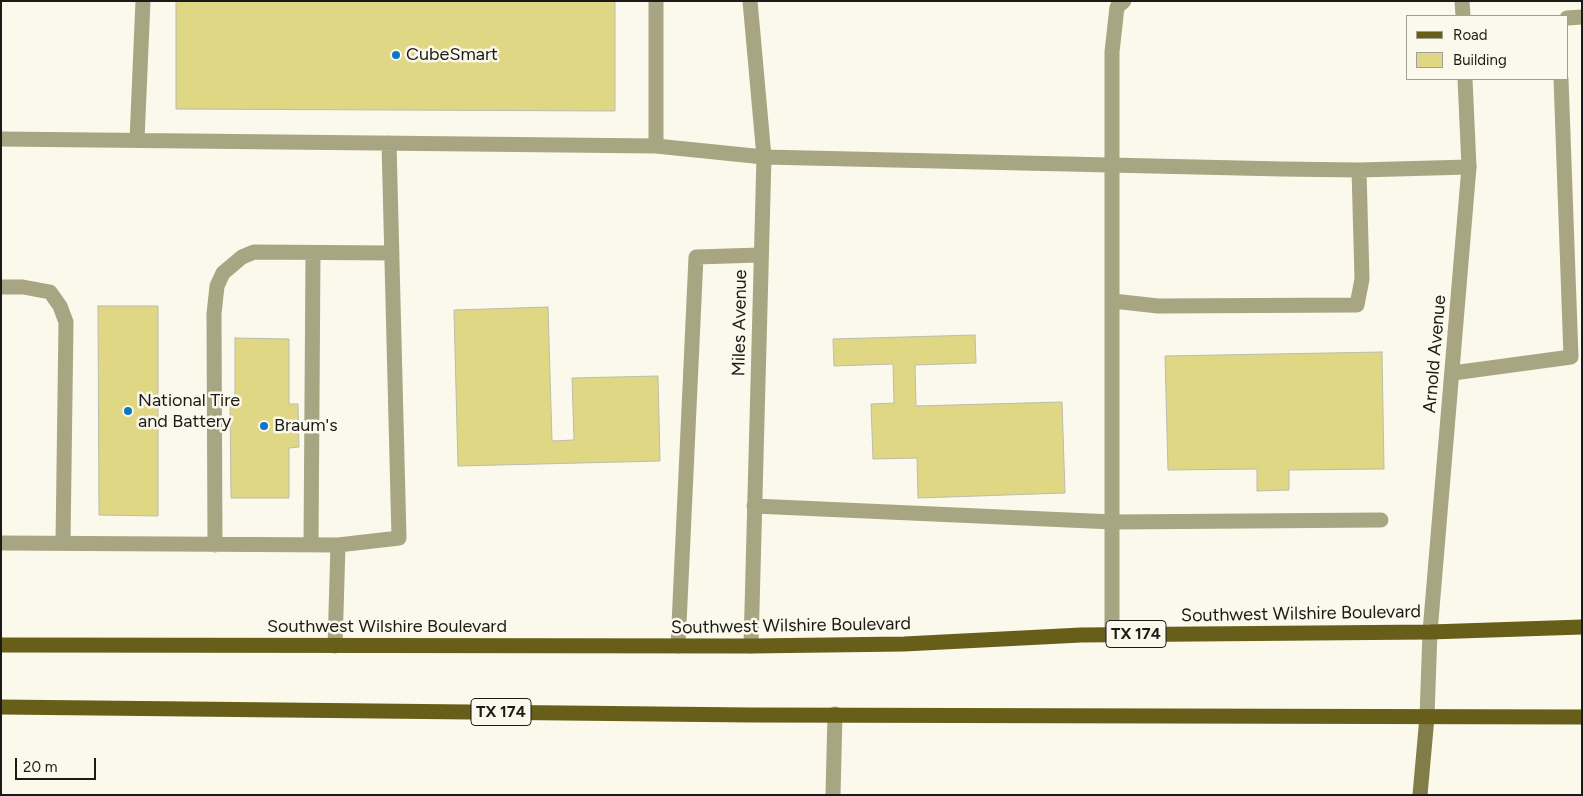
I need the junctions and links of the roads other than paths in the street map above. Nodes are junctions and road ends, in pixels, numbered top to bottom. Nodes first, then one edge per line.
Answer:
1 (143, 1) edge
2 (656, 1) edge
3 (750, 1) edge
4 (1124, 1) edge
5 (1462, 1) edge
6 (1463, 15) edge
7 (1582, 17) edge
8 (1568, 18) edge
9 (1465, 80) edge
10 (1561, 80) edge
11 (1, 138) edge
12 (137, 140) junction
13 (389, 143) junction
14 (656, 146) junction
15 (764, 157) junction
16 (1114, 165) junction
17 (1469, 167) junction
18 (1359, 170) junction
19 (313, 253) junction
20 (392, 253) junction
21 (760, 255) junction
22 (1, 287) edge
23 (1113, 301) junction
24 (1576, 357) edge
25 (1453, 373) junction
26 (754, 506) junction
27 (1381, 520) dead end
28 (1112, 522) junction
29 (1, 543) edge
30 (62, 543) junction
31 (215, 545) junction
32 (311, 545) junction
33 (338, 545) junction
34 (1582, 627) edge
35 (1430, 632) junction
36 (1112, 634) junction
37 (1, 646) edge
38 (334, 646) junction
39 (678, 646) junction
40 (751, 646) junction
41 (1, 707) edge
42 (835, 714) junction
43 (1427, 717) junction
44 (1582, 717) edge
45 (833, 795) edge
46 (1420, 795) edge

1 - 12 street
2 - 14 street
3 - 15 street, Miles Avenue
4 - 16 street
5 - 6 street
7 - 8 street
9 - 17 street, Arnold Avenue
10 - 24 street
11 - 12 street
12 - 13 street
13 - 14 street
13 - 20 street
14 - 15 street
15 - 16 street
15 - 21 street, Miles Avenue
16 - 18 street
16 - 23 street
17 - 18 street
17 - 25 street, Arnold Avenue
18 - 23 street
19 - 20 street
19 - 31 street
19 - 32 street
20 - 33 street
21 - 26 street, Miles Avenue
21 - 39 street
22 - 30 street
23 - 28 street
24 - 25 street
25 - 35 street, Arnold Avenue
26 - 28 street
26 - 40 street, Miles Avenue
27 - 28 street
28 - 36 street
29 - 30 street
30 - 31 street
31 - 32 street
32 - 33 street
33 - 38 street
34 - 35 main road, Southwest Wilshire Boulevard / TX 174
35 - 36 main road, Southwest Wilshire Boulevard / TX 174
35 - 43 street, Arnold Avenue
36 - 40 main road, Southwest Wilshire Boulevard / TX 174
37 - 38 main road, Southwest Wilshire Boulevard / TX 174
38 - 39 main road, Southwest Wilshire Boulevard / TX 174
39 - 40 main road, Southwest Wilshire Boulevard / TX 174
41 - 42 main road, TX 174
42 - 43 main road, TX 174
42 - 45 street
43 - 44 main road, TX 174
43 - 46 street

